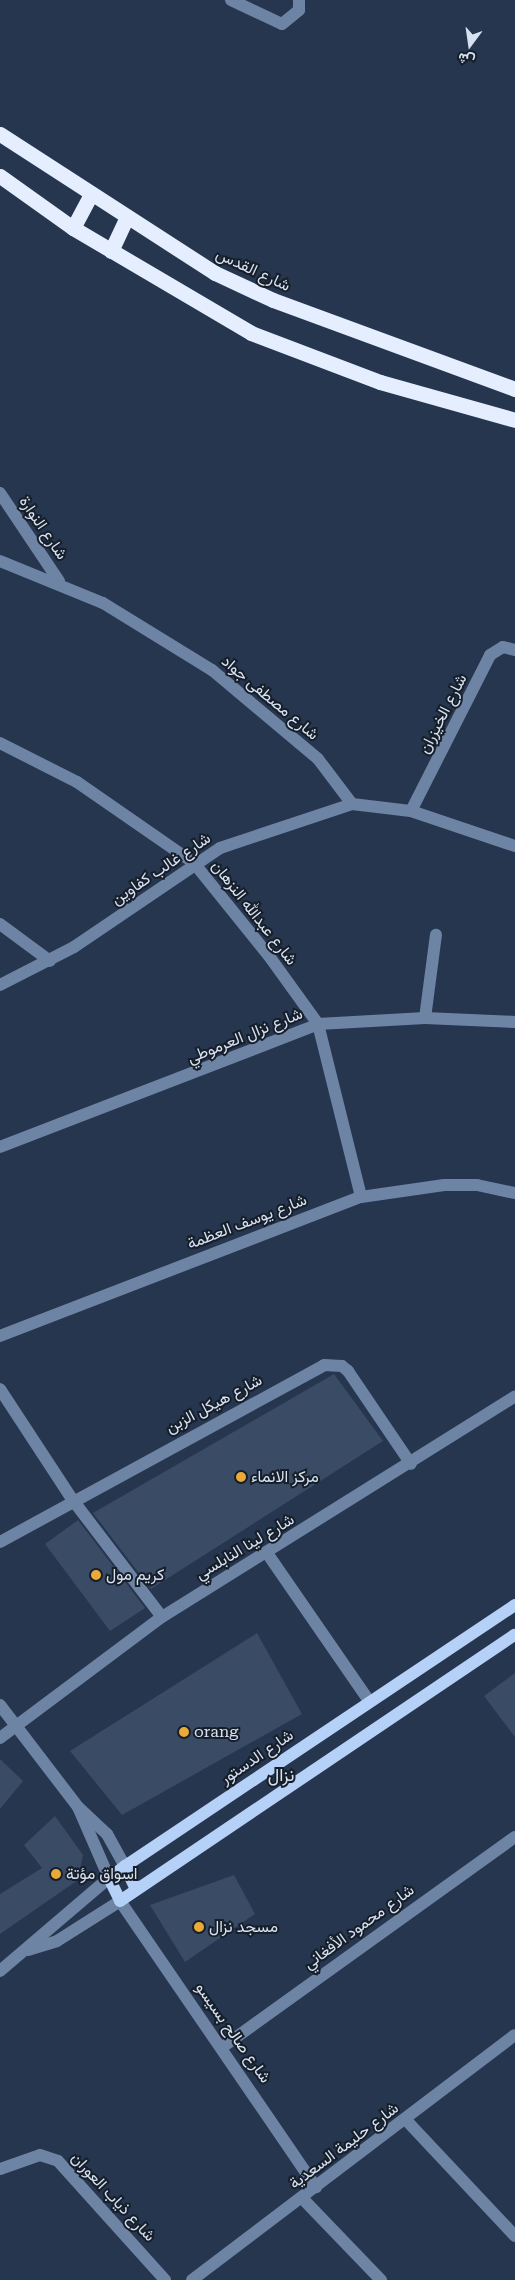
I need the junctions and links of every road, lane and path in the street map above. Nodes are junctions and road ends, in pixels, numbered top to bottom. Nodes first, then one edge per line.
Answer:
1 (231, 0) edge
2 (299, 0) edge
3 (0, 134) edge
4 (0, 176) edge
5 (91, 194) junction
6 (127, 217) junction
7 (73, 228) junction
8 (111, 251) junction
9 (515, 389) edge
10 (515, 420) edge
11 (0, 493) edge
12 (0, 561) edge
13 (59, 581) junction
14 (515, 650) edge
15 (0, 743) edge
16 (352, 804) junction
17 (411, 812) junction
18 (515, 846) edge
19 (194, 863) junction
20 (0, 924) edge
21 (436, 935) dead end
22 (50, 961) junction
23 (0, 985) edge
24 (425, 1018) junction
25 (515, 1022) edge
26 (318, 1024) junction
27 (0, 1147) edge
28 (515, 1193) edge
29 (361, 1197) junction
30 (0, 1336) edge
31 (0, 1389) edge
32 (515, 1396) edge
33 (412, 1464) junction
34 (72, 1499) junction
35 (0, 1542) edge
36 (267, 1553) junction
37 (514, 1607) edge
38 (162, 1617) junction
39 (515, 1635) edge
40 (369, 1702) junction
41 (0, 1705) edge
42 (16, 1727) junction
43 (0, 1738) edge
44 (78, 1807) junction
45 (515, 1836) edge
46 (125, 1866) junction
47 (109, 1878) junction
48 (136, 1890) junction
49 (120, 1901) junction
50 (28, 1950) junction
51 (0, 1970) edge
52 (515, 2035) edge
53 (515, 2044) edge
54 (224, 2046) junction
55 (500, 2046) junction
56 (406, 2120) junction
57 (0, 2169) edge
58 (316, 2187) junction
59 (302, 2198) junction
60 (515, 2236) edge
61 (165, 2280) edge
62 (192, 2280) edge
63 (381, 2280) edge

1 - 2 street
3 - 5 highway, شارع القدس
4 - 7 highway
5 - 6 highway, شارع القدس
5 - 7 highway
6 - 8 highway
6 - 9 highway, شارع القدس
7 - 8 highway
8 - 10 highway
11 - 13 street, شارع النوارة
12 - 13 street, شارع مصطفى جواد
13 - 16 street, شارع مصطفى جواد
14 - 17 street, شارع الخيزران
15 - 19 street, شارع عبدالله النزهان
16 - 17 street
16 - 19 street, شارع غالب كفاوين
17 - 18 street
19 - 22 street, شارع غالب كفاوين
19 - 26 street, شارع عبدالله النزهان
20 - 22 street
21 - 24 street
22 - 23 street, شارع غالب كفاوين
24 - 25 street, شارع نزال العرموطي
24 - 26 street, شارع نزال العرموطي
26 - 27 street, شارع نزال العرموطي
26 - 29 street, شارع عبدالله النزهان
28 - 29 street, شارع يوسف العظمة
29 - 30 street, شارع يوسف العظمة
31 - 34 street
32 - 33 street, شارع لينا النابلسي
33 - 34 street, شارع هيكل الزبن
33 - 36 street, شارع لينا النابلسي
34 - 35 street, شارع هيكل الزبن
34 - 38 street
36 - 38 street, شارع لينا النابلسي
36 - 40 street
37 - 40 main road, شارع الدستور
38 - 42 street, شارع لينا النابلسي
39 - 48 main road, شارع الدستور
40 - 46 main road, شارع الدستور
41 - 42 street
42 - 43 street, شارع لينا النابلسي
42 - 44 street
44 - 46 street
44 - 47 street
45 - 54 street, شارع محمود الأفغاني
46 - 47 main road, شارع الدستور
46 - 48 main road
47 - 49 main road
47 - 50 street, شارع الدستور
48 - 49 main road, شارع الدستور
49 - 50 street, شارع الدستور
49 - 54 street, شارع صالح بسيسو
50 - 51 street, شارع الدستور
52 - 55 street, شارع حليمة السعدية
53 - 55 street
54 - 58 street, شارع صالح بسيسو
55 - 56 street, شارع حليمة السعدية
56 - 58 street, شارع حليمة السعدية
56 - 60 street
57 - 61 street, شارع ذياب العوران
58 - 59 street, شارع حليمة السعدية
59 - 62 street, شارع حليمة السعدية
59 - 63 street

